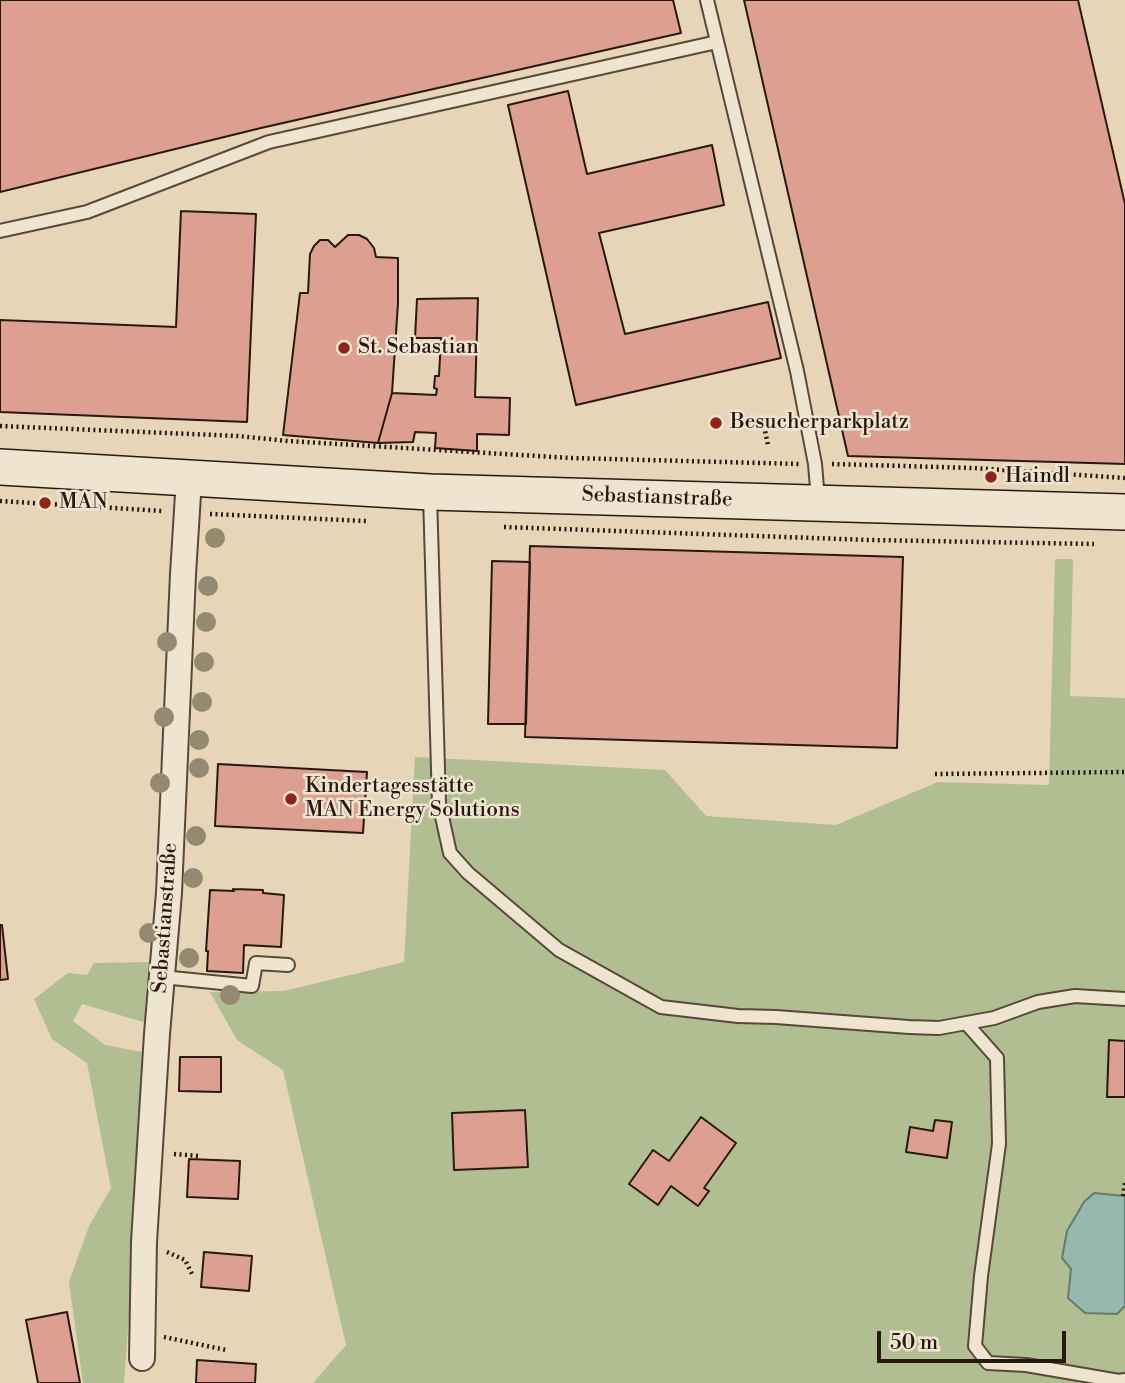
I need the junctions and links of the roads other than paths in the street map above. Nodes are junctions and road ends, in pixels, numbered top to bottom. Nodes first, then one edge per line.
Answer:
1 (707, 0) edge
2 (717, 42) junction
3 (0, 231) edge
4 (0, 467) edge
5 (189, 479) junction
6 (430, 492) junction
7 (818, 503) junction
8 (1125, 512) edge
9 (288, 965) dead end
10 (162, 977) junction
11 (1125, 999) edge
12 (966, 1023) junction
13 (142, 1358) dead end
14 (1125, 1380) edge

1 - 2 lane
2 - 3 lane
2 - 7 lane
4 - 5 main road, Sebastianstraße
5 - 6 main road, Sebastianstraße
5 - 10 street, Sebastianstraße
6 - 7 main road, Sebastianstraße
6 - 12 lane
7 - 8 main road, Sebastianstraße
9 - 10 lane
10 - 13 street, Sebastianstraße
11 - 12 lane
12 - 14 lane

